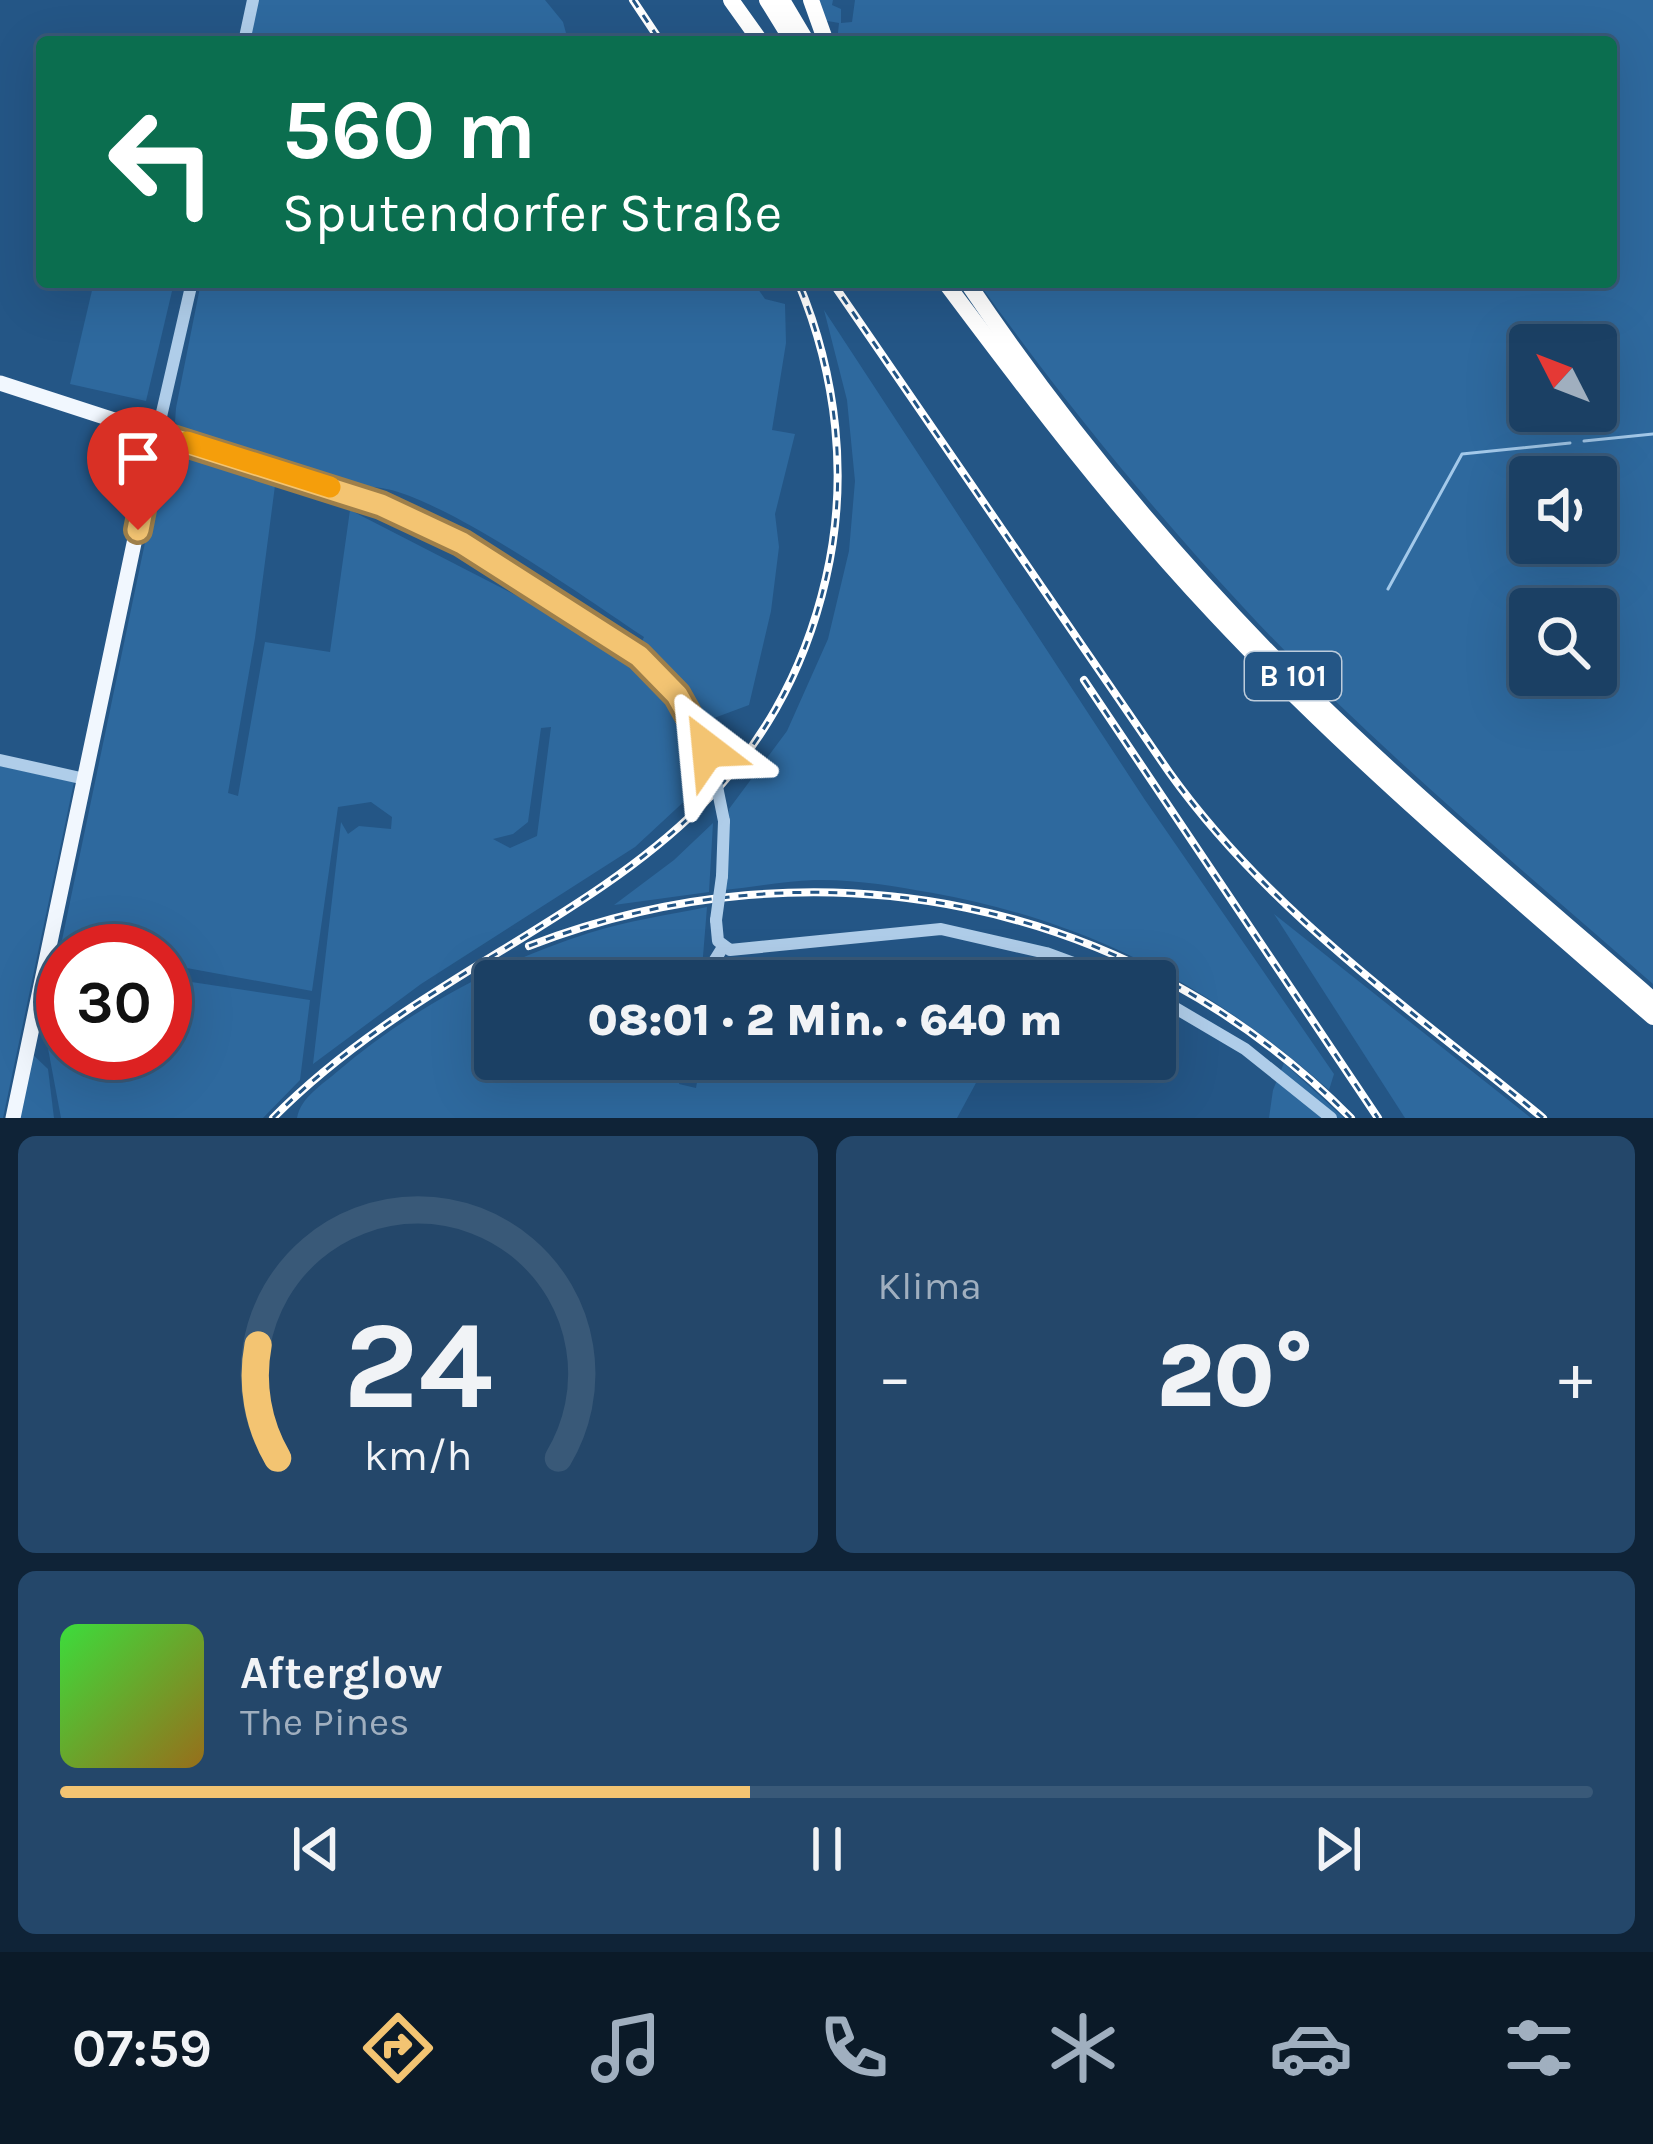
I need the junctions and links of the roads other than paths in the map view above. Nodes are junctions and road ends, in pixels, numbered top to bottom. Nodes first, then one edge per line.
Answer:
1 (253, 0) edge
2 (731, 0) edge
3 (767, 0) edge
4 (782, 0) edge
5 (811, 0) edge
6 (245, 36) edge
7 (757, 36) edge
8 (789, 36) edge
9 (803, 36) edge
10 (824, 36) edge
11 (191, 288) edge
12 (950, 288) edge
13 (971, 288) edge
14 (0, 383) edge
15 (157, 434) junction
16 (0, 760) edge
17 (85, 779) junction
18 (723, 947) junction
19 (717, 960) edge
20 (1063, 960) edge
21 (1653, 1000) edge
22 (1176, 1008) edge
23 (1653, 1017) edge
24 (14, 1118) edge
25 (1331, 1118) edge

1 - 6 street
2 - 7 highway
3 - 8 highway
4 - 9 highway
5 - 10 highway
11 - 15 street
12 - 23 highway, B 101
13 - 21 highway, B 101
14 - 15 main road
15 - 17 main road
15 - 18 street, bridge
16 - 17 street
17 - 24 main road
18 - 19 street
18 - 20 street
22 - 25 street

